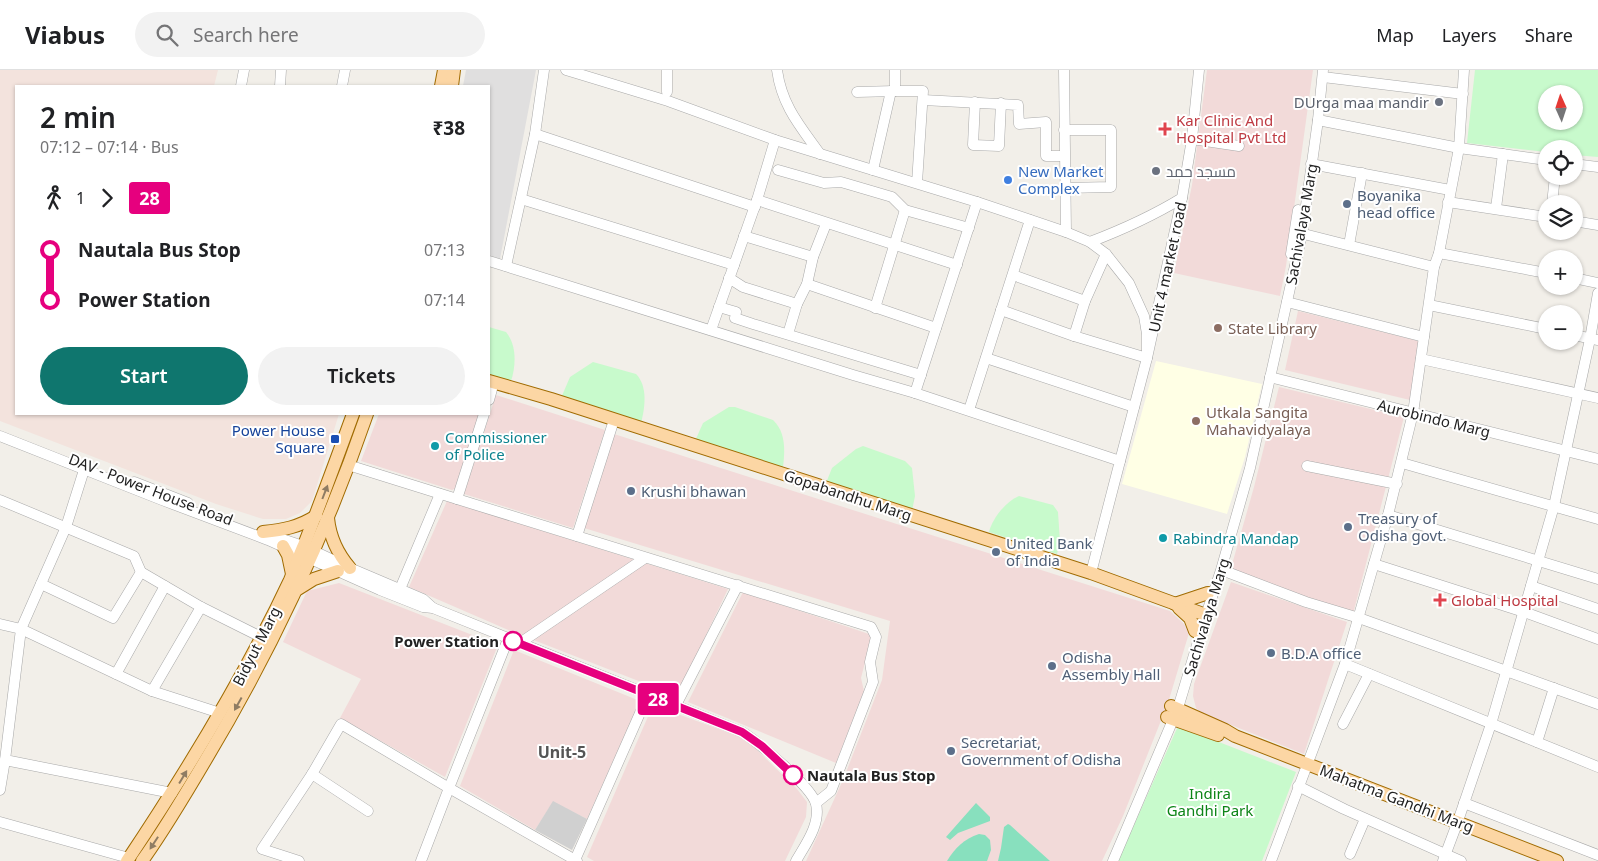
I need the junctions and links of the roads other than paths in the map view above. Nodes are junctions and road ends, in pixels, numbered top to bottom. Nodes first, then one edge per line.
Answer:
1 (244, 70) edge
2 (281, 70) edge
3 (345, 70) edge
4 (444, 70) edge
5 (454, 70) edge
6 (544, 70) edge
7 (566, 70) edge
8 (667, 70) edge
9 (777, 70) edge
10 (894, 70) edge
11 (1064, 70) edge
12 (1199, 70) edge
13 (1464, 70) edge
14 (1321, 72) edge
15 (241, 85) edge
16 (280, 85) edge
17 (342, 85) edge
18 (441, 85) edge
19 (452, 85) edge
20 (668, 92) dead end
21 (857, 92) dead end
22 (893, 92) junction
23 (1463, 94) junction
24 (923, 100) junction
25 (975, 102) junction
26 (1000, 103) junction
27 (1318, 120) junction
28 (1064, 130) junction
29 (535, 134) junction
30 (1192, 139) junction
31 (775, 140) junction
32 (1239, 146) dead end
33 (1459, 148) junction
34 (820, 154) junction
35 (1503, 154) junction
36 (1064, 156) junction
37 (1538, 159) edge
38 (1311, 164) junction
39 (1583, 165) edge
40 (1598, 167) edge
41 (778, 170) dead end
42 (873, 170) junction
43 (1362, 173) junction
44 (917, 183) junction
45 (1066, 188) junction
46 (1450, 190) junction
47 (1182, 198) junction
48 (522, 199) junction
49 (977, 202) junction
50 (1448, 202) junction
51 (756, 203) junction
52 (1496, 208) junction
53 (905, 210) junction
54 (1538, 216) edge
55 (1030, 220) junction
56 (1583, 222) edge
57 (826, 224) junction
58 (1598, 225) edge
59 (969, 228) junction
60 (1066, 232) junction
61 (1298, 233) junction
62 (744, 236) junction
63 (1090, 242) junction
64 (895, 244) junction
65 (1349, 245) junction
66 (1438, 253) junction
67 (1106, 254) junction
68 (813, 257) junction
69 (490, 260) edge
70 (734, 265) junction
71 (506, 266) junction
72 (957, 266) junction
73 (1434, 267) junction
74 (1538, 272) edge
75 (1013, 275) junction
76 (729, 278) junction
77 (1583, 280) edge
78 (1598, 283) edge
79 (807, 284) junction
80 (1598, 293) edge
81 (1085, 300) junction
82 (1287, 302) junction
83 (797, 304) junction
84 (1429, 305) junction
85 (719, 306) junction
86 (875, 308) junction
87 (1001, 310) junction
88 (1538, 327) edge
89 (936, 328) junction
90 (711, 330) junction
91 (788, 334) junction
92 (1074, 336) junction
93 (1424, 337) junction
94 (1594, 339) edge
95 (986, 358) junction
96 (1147, 358) junction
97 (1421, 359) junction
98 (921, 375) junction
99 (1270, 377) junction
100 (492, 382) edge
101 (915, 393) junction
102 (1579, 393) junction
103 (1598, 398) edge
104 (1134, 407) junction
105 (969, 410) junction
106 (1413, 413) junction
107 (353, 415) edge
108 (367, 415) edge
109 (484, 415) edge
110 (614, 420) junction
111 (0, 430) edge
112 (0, 436) edge
113 (1566, 451) junction
114 (1598, 459) edge
115 (1120, 461) junction
116 (1402, 463) junction
117 (348, 465) junction
118 (1307, 466) dead end
119 (84, 470) junction
120 (1396, 484) junction
121 (440, 494) junction
122 (457, 499) junction
123 (0, 500) edge
124 (1554, 506) junction
125 (1388, 515) junction
126 (322, 516) junction
127 (1598, 519) edge
128 (66, 527) junction
129 (263, 532) junction
130 (577, 536) junction
131 (283, 546) junction
132 (307, 552) junction
133 (645, 558) junction
134 (1538, 560) junction
135 (1374, 564) junction
136 (344, 570) junction
137 (141, 572) junction
138 (1091, 572) junction
139 (1227, 572) dead end
140 (292, 574) junction
141 (1598, 579) edge
142 (41, 584) junction
143 (738, 585) junction
144 (165, 586) junction
145 (1531, 586) junction
146 (296, 590) junction
147 (399, 593) junction
148 (1208, 593) junction
149 (1175, 604) junction
150 (201, 606) junction
151 (1598, 609) edge
152 (1524, 612) junction
153 (1203, 614) junction
154 (1359, 618) junction
155 (0, 624) edge
156 (22, 629) junction
157 (1196, 632) junction
158 (261, 637) junction
159 (1598, 638) edge
160 (508, 639) junction
161 (520, 643) junction
162 (1345, 664) junction
163 (1507, 671) junction
164 (116, 674) junction
165 (1369, 674) junction
166 (1554, 688) junction
167 (152, 690) junction
168 (648, 695) junction
169 (1598, 704) edge
170 (676, 705) junction
171 (220, 713) junction
172 (1172, 713) junction
173 (1344, 724) dead end
174 (1491, 724) junction
175 (1536, 742) junction
176 (5, 760) junction
177 (1307, 764) junction
178 (1598, 767) edge
179 (312, 774) junction
180 (1298, 786) junction
181 (449, 788) junction
182 (0, 790) edge
183 (172, 793) junction
184 (816, 803) junction
185 (1464, 803) junction
186 (368, 811) dead end
187 (1365, 819) junction
188 (0, 822) edge
189 (1458, 822) junction
190 (1350, 854) dead end
191 (1598, 855) edge
192 (1444, 858) edge
193 (128, 859) edge
194 (142, 861) edge
195 (299, 861) edge
196 (421, 861) edge
197 (576, 861) edge
198 (796, 861) edge
199 (1109, 861) edge
200 (1113, 861) edge
201 (1271, 861) edge
202 (1461, 861) edge
203 (1557, 861) edge

1 - 15 street
2 - 16 street
3 - 17 street
4 - 18 main road
5 - 19 main road
6 - 29 street
7 - 31 street
8 - 20 street
9 - 34 street
10 - 22 street
11 - 28 street
12 - 30 street, Unit 4 market road
13 - 23 street
14 - 23 street
14 - 27 street, Sachivalaya Marg
14 - 61 street, Sachivalaya Marg
21 - 22 street
22 - 24 street
22 - 42 street
23 - 33 street
24 - 25 street
24 - 44 street
25 - 26 street
25 - 26 street
26 - 36 street
27 - 33 street
27 - 38 street, Sachivalaya Marg
28 - 36 street
28 - 45 street
29 - 48 street
29 - 51 street
30 - 32 street
30 - 47 street, Unit 4 market road
31 - 34 street
31 - 51 street
33 - 35 street
33 - 46 street
34 - 42 street
35 - 37 street
35 - 52 street
36 - 45 street
38 - 43 street
38 - 61 street, Sachivalaya Marg
39 - 40 street
41 - 53 street
42 - 44 street
43 - 46 street
43 - 65 street
44 - 49 street
45 - 60 street
46 - 50 street
47 - 63 street
47 - 96 street, Unit 4 market road
48 - 70 street
48 - 71 street
49 - 55 street
49 - 59 street
50 - 52 street
50 - 66 street
51 - 57 street
51 - 62 street
52 - 54 street
53 - 59 street
53 - 64 street
55 - 60 street
55 - 75 street
56 - 58 street
57 - 64 street
57 - 68 street
59 - 72 street
60 - 63 street
61 - 65 street
61 - 82 street, Sachivalaya Marg
61 - 148 street, Sachivalaya Marg
62 - 68 street
62 - 70 street
63 - 67 street
64 - 72 street
64 - 86 street
65 - 73 street
66 - 73 street
66 - 74 street
67 - 81 street
67 - 96 street
68 - 79 street
69 - 71 street
70 - 76 street
71 - 90 street
72 - 89 street
73 - 84 street
75 - 81 street
75 - 87 street
76 - 83 street
76 - 85 street
77 - 78 street
79 - 83 street
79 - 86 street
80 - 94 street
81 - 92 street
82 - 93 street
82 - 99 street, Sachivalaya Marg
83 - 91 street
84 - 88 street
84 - 93 street
85 - 90 street
85 - 91 street
86 - 89 street
87 - 92 street
87 - 95 street
89 - 98 street
90 - 101 street
91 - 98 street
92 - 96 street
93 - 97 street
94 - 102 street
95 - 104 street
95 - 105 street
96 - 104 street, Unit 4 market road
97 - 102 street
97 - 106 street
98 - 101 street
99 - 106 street, Aurobindo Marg
99 - 153 street, Sachivalaya Marg
100 - 110 main road, Gopabandhu Marg
101 - 105 street
102 - 103 street
102 - 113 street
104 - 115 street, Unit 4 market road
105 - 115 street
106 - 113 street, Aurobindo Marg
106 - 116 street
126 -> 107 main road, Bidyut Marg
108 - 117 main road, Bidyut Marg
109 - 122 street
110 - 130 street
110 - 138 main road, Gopabandhu Marg
111 - 129 street, DAV - Power House Road
112 - 119 street, DAV - Power House Road
113 - 114 street, Aurobindo Marg
113 - 124 street
115 - 138 street, Unit 4 market road
116 - 120 street
116 - 124 street
117 - 121 street
117 - 126 main road, Bidyut Marg
118 - 120 street
119 - 128 street
119 - 131 street, DAV - Power House Road
120 - 125 street
121 - 122 street
121 - 147 street
122 - 130 street
123 - 128 street
124 - 127 street
124 - 134 street
125 - 134 street
125 - 135 street
126 - 129 main road
126 - 132 main road, Bidyut Marg
126 - 136 main road
128 - 137 street
128 - 142 street
129 - 132 street, DAV - Power House Road
130 - 133 street
131 - 132 street, DAV - Power House Road
131 - 140 main road
132 - 136 street
132 - 140 main road, Bidyut Marg
132 - 146 main road, Bidyut Marg
133 - 143 street
133 - 161 street
134 - 141 street
134 - 145 street
135 - 152 street
135 - 154 street
136 - 146 main road
136 - 147 street
137 - 142 street
137 - 144 street
138 - 149 main road, Gopabandhu Marg
139 - 154 street
140 - 158 main road, Bidyut Marg
142 - 156 street
143 - 170 street
143 - 184 street
144 - 150 street
144 - 164 street
145 - 151 street
145 - 152 street
146 -> 194 main road, Bidyut Marg
147 - 160 street
148 - 149 main road
148 - 153 street, Sachivalaya Marg
149 - 153 main road, Gopabandhu Marg
149 - 157 main road
150 - 158 street
150 - 167 street
152 - 159 street
152 - 163 street
153 - 157 street, Sachivalaya Marg
153 - 172 street, Sachivalaya Marg
154 - 162 street
154 - 163 street
155 - 156 street
156 - 164 street
156 - 176 street
157 - 172 street, Sachivalaya Marg
158 - 171 main road, Bidyut Marg
160 - 161 street
160 - 181 street
161 - 168 street
162 - 165 street
162 - 177 street
163 - 166 street
163 - 174 street
164 - 167 street
165 - 173 street
165 - 174 street
166 - 169 street
166 - 175 street
167 - 171 street
168 - 170 street
168 - 197 street
170 - 184 street
183 -> 171 main road, Bidyut Marg
172 - 177 main road, Mahatma Gandhi Marg
172 - 199 street, Sachivalaya Marg
172 - 200 street, Sachivalaya Marg
174 - 175 street
174 - 185 street
175 - 178 street
176 - 182 street
176 - 183 street
177 - 180 street
177 - 189 main road, Mahatma Gandhi Marg
179 - 181 street
179 - 186 street
179 - 195 street
180 - 187 street
180 - 201 street
181 - 196 street
181 - 197 street
183 - 193 main road, Bidyut Marg
184 - 198 street
185 - 189 street
185 - 191 street
187 - 190 street
187 - 192 street
188 - 193 street
189 - 192 street
189 - 203 main road, Mahatma Gandhi Marg
192 - 202 street

